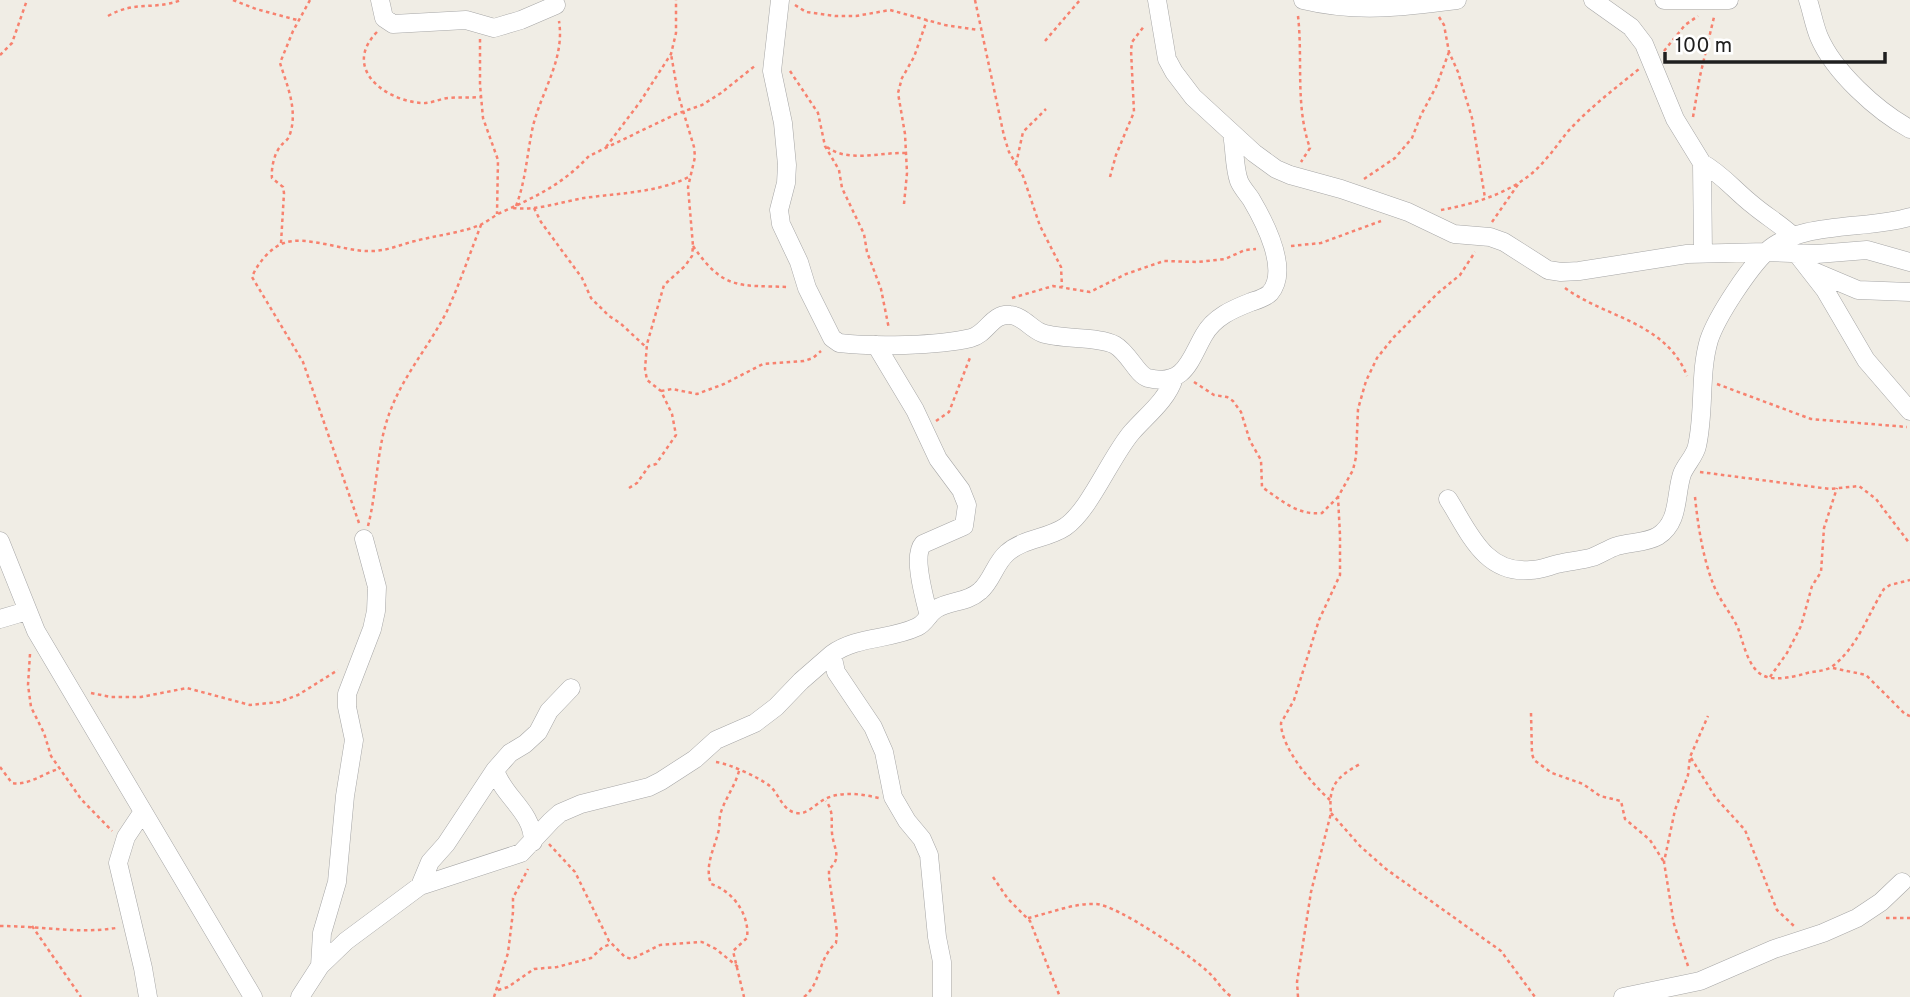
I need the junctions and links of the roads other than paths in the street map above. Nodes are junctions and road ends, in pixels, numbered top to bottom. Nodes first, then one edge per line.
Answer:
1 (380, 0) edge
2 (780, 0) edge
3 (1157, 0) edge
4 (1457, 0) edge
5 (1592, 0) edge
6 (1664, 0) edge
7 (1808, 0) edge
8 (1723, 1) edge
9 (556, 5) road end
10 (1300, 5) edge
11 (1910, 129) edge
12 (1232, 134) junction
13 (1702, 163) junction
14 (1910, 217) edge
15 (1793, 236) junction
16 (1766, 252) junction
17 (1703, 254) junction
18 (1797, 254) junction
19 (1910, 262) edge
20 (1811, 270) junction
21 (1910, 292) edge
22 (880, 344) junction
23 (1174, 378) junction
24 (1910, 411) edge
25 (1448, 499) dead end
26 (364, 539) road end
27 (0, 541) edge
28 (27, 611) junction
29 (929, 616) junction
30 (0, 619) edge
31 (832, 654) junction
32 (571, 688) dead end
33 (495, 770) junction
34 (142, 813) junction
35 (536, 839) junction
36 (1902, 882) dead end
37 (419, 886) junction
38 (320, 966) junction
39 (1690, 988) edge
40 (148, 997) edge
41 (253, 997) edge
42 (300, 997) edge
43 (942, 997) edge
44 (1623, 997) edge

1 - 9 street
2 - 22 street
3 - 12 street
4 - 10 street
5 - 13 street
6 - 8 street
7 - 11 street
12 - 17 street
12 - 23 street
13 - 15 street
13 - 17 street
14 - 15 street
15 - 16 street
16 - 17 street
16 - 18 street
16 - 25 street
18 - 19 street
18 - 20 street
20 - 21 street
20 - 24 street
22 - 23 street
22 - 29 street
23 - 29 street
26 - 38 street
27 - 28 street
28 - 30 street
28 - 34 street
29 - 31 street
31 - 35 street
31 - 43 street
32 - 33 street
33 - 35 street
33 - 37 street
34 - 40 street
34 - 41 street
35 - 37 street
36 - 39 street
37 - 38 street
38 - 42 street
39 - 44 street

